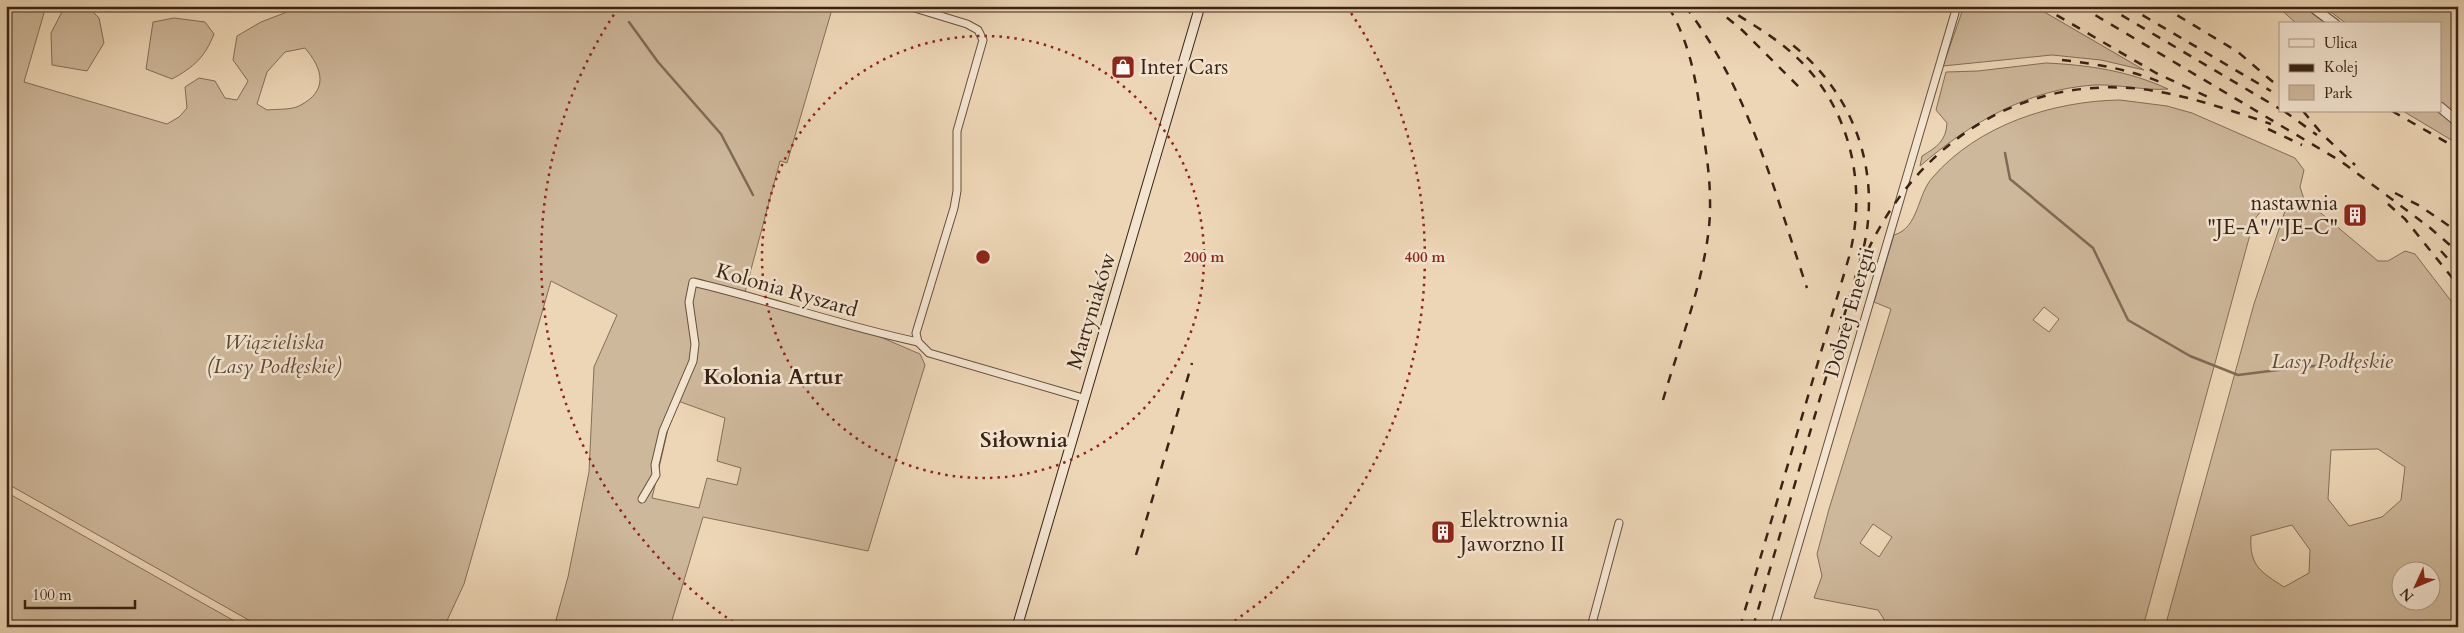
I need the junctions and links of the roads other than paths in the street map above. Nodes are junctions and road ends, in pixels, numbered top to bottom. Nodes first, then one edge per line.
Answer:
1 (908, 6) edge
2 (1200, 6) edge
3 (1957, 6) edge
4 (2311, 6) edge
5 (2332, 22) edge
6 (2442, 109) edge
7 (2458, 122) edge
8 (918, 342) junction
9 (1083, 398) junction
10 (642, 499) dead end
11 (1619, 523) dead end
12 (1017, 627) edge
13 (1591, 627) edge
14 (1774, 627) edge

1 - 8 street
2 - 9 main road, Martyniaków
3 - 14 street, Dobrej Energii
4 - 5 main road
6 - 7 main road
8 - 9 street
8 - 10 street, Kolonia Ryszard
9 - 12 main road, Martyniaków
11 - 13 street

